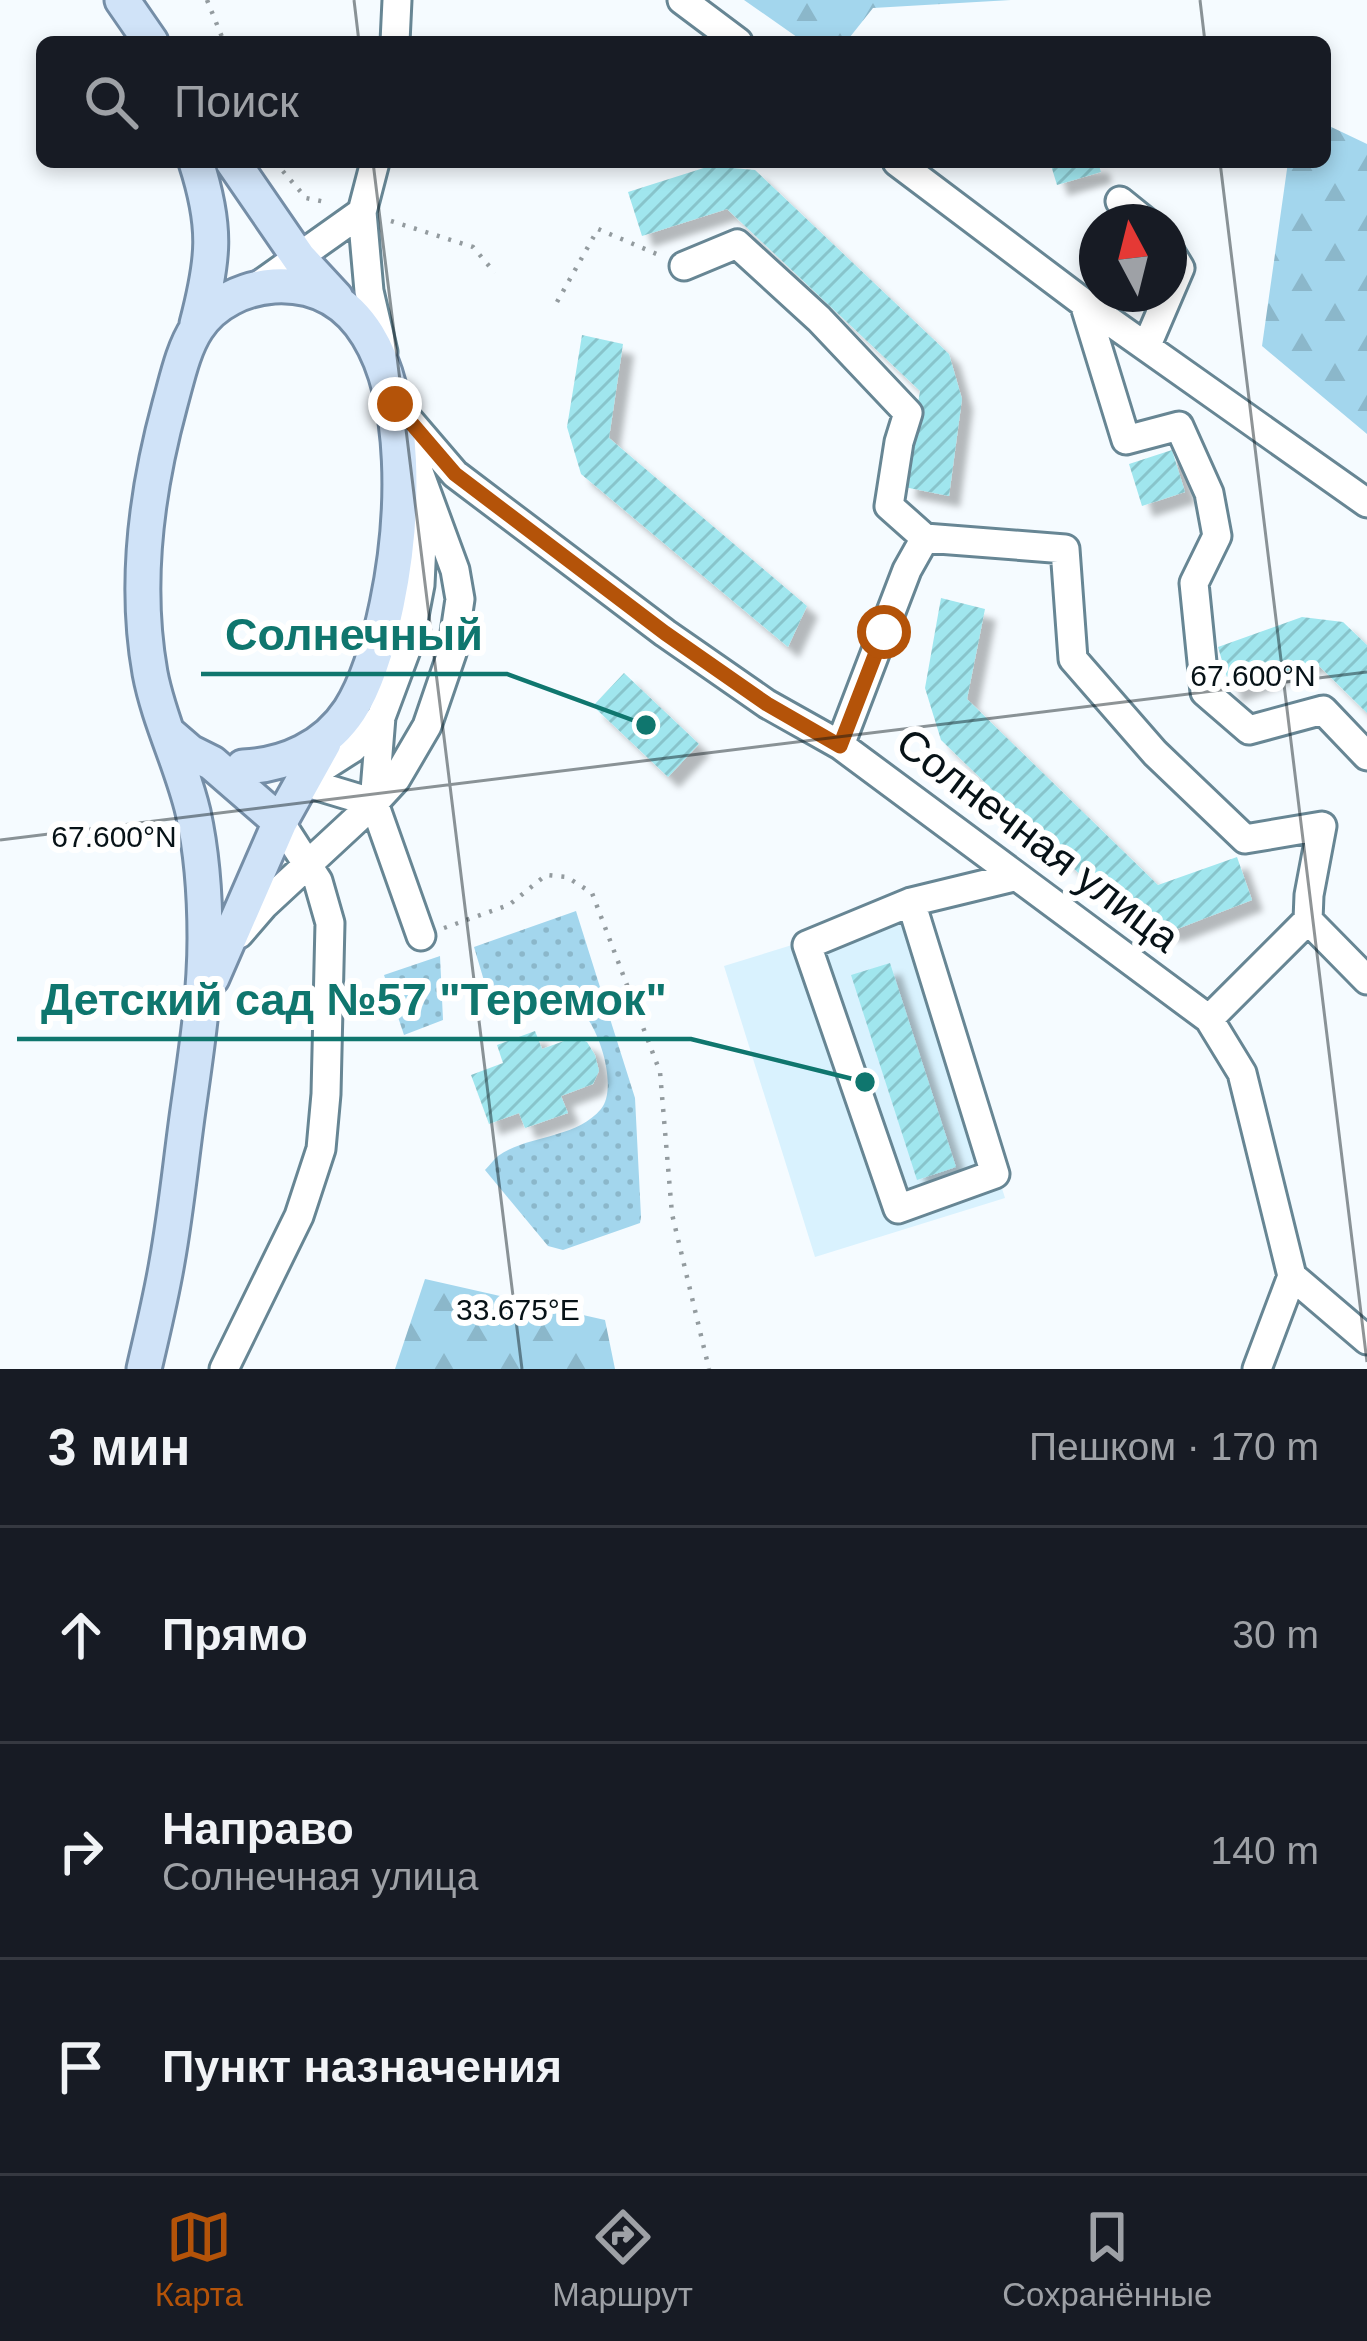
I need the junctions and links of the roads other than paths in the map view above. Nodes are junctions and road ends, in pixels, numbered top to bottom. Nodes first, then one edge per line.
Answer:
1 (397, 0) edge
2 (682, 0) edge
3 (125, 4) edge
4 (144, 36) edge
5 (395, 36) edge
6 (730, 36) edge
7 (198, 168) edge
8 (237, 168) edge
9 (375, 168) edge
10 (905, 168) edge
11 (1120, 201) dead end
12 (1124, 204) edge
13 (375, 216) junction
14 (299, 258) junction
15 (683, 266) road end
16 (255, 289) junction
17 (1079, 299) edge
18 (341, 304) junction
19 (1087, 312) edge
20 (1098, 312) edge
21 (1162, 312) edge
22 (196, 329) junction
23 (1148, 345) junction
24 (392, 392) junction
25 (440, 479) junction
26 (1367, 503) edge
27 (398, 509) junction
28 (926, 538) junction
29 (381, 717) junction
30 (331, 732) junction
31 (168, 734) junction
32 (840, 746) junction
33 (1367, 756) edge
34 (227, 765) junction
35 (301, 782) junction
36 (374, 803) junction
37 (280, 822) junction
38 (309, 863) junction
39 (1014, 877) junction
40 (910, 902) junction
41 (1308, 920) junction
42 (421, 936) road end
43 (220, 956) junction
44 (1367, 980) edge
45 (202, 1008) junction
46 (1209, 1019) junction
47 (1292, 1276) junction
48 (1367, 1340) edge
49 (144, 1369) edge
50 (224, 1369) edge
51 (1257, 1369) edge

1 - 5 street
2 - 6 street
3 - 4 main road
7 - 22 main road
8 - 14 main road
9 - 13 street
10 - 17 street
11 - 12 street
13 - 14 street
13 - 24 street
14 - 16 street
14 - 18 main road
15 - 28 street
16 - 18 main road
16 - 22 main road
18 - 24 main road
19 - 33 street
20 - 23 street
21 - 23 street
22 - 31 main road
23 - 26 street
24 - 25 street
24 - 27 main road
25 - 27 main road
25 - 29 street
25 - 32 street, Солнечная улица
25 - 36 street
27 - 30 main road
28 - 32 street
28 - 41 street
29 - 35 street
29 - 36 street
30 - 34 main road
30 - 35 main road
31 - 34 main road
31 - 45 main road
32 - 39 street, Солнечная улица
34 - 35 main road
34 - 37 main road
35 - 36 street
35 - 37 main road
36 - 38 street
36 - 42 street
37 - 38 street
37 - 43 main road
38 - 43 street
38 - 50 street
39 - 40 street
39 - 46 street, Солнечная улица
40 - 40 street
41 - 44 street
41 - 46 street
43 - 45 main road
45 - 49 main road
46 - 47 street, Солнечная улица
47 - 48 street
47 - 51 street

